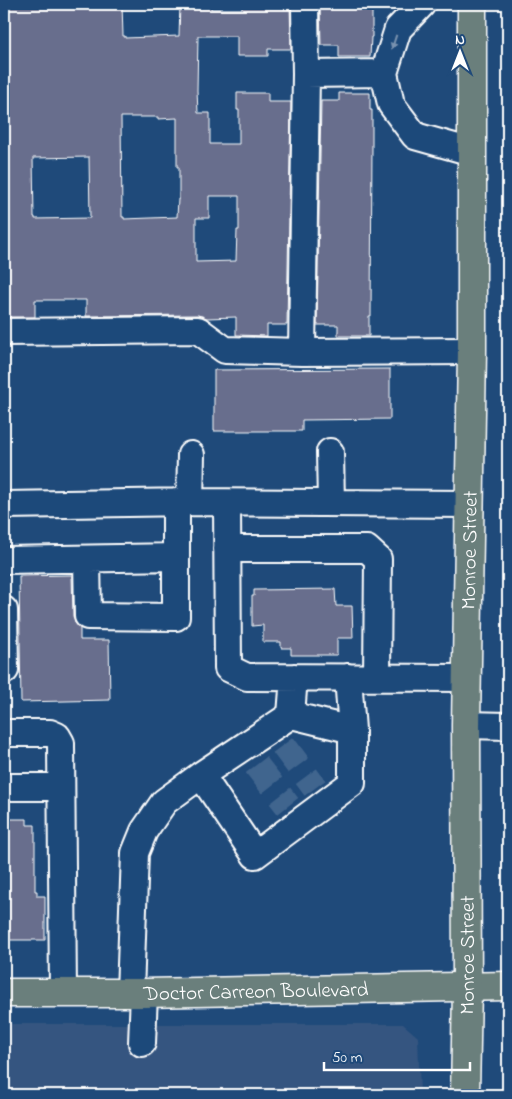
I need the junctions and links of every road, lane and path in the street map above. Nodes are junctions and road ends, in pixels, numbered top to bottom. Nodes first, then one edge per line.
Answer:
1 (306, 4) edge
2 (422, 4) edge
3 (472, 4) edge
4 (384, 73) junction
5 (306, 74) junction
6 (472, 152) junction
7 (4, 332) edge
8 (472, 351) junction
9 (302, 352) junction
10 (330, 452) dead end
11 (191, 455) dead end
12 (183, 502) junction
13 (227, 503) junction
14 (330, 503) junction
15 (4, 504) edge
16 (469, 504) junction
17 (227, 549) junction
18 (176, 557) junction
19 (87, 559) junction
20 (4, 560) edge
21 (4, 610) edge
22 (4, 670) edge
23 (294, 677) junction
24 (348, 678) junction
25 (377, 678) junction
26 (467, 678) junction
27 (466, 725) junction
28 (508, 726) edge
29 (282, 729) junction
30 (352, 730) junction
31 (4, 733) edge
32 (201, 774) junction
33 (4, 787) edge
34 (61, 787) junction
35 (508, 986) edge
36 (467, 988) junction
37 (4, 993) edge
38 (63, 993) junction
39 (137, 993) junction
40 (142, 1043) dead end
41 (465, 1095) edge

1 - 5 lane
2 -> 4 lane
3 - 6 main road, Monroe Street
4 - 5 lane
4 - 6 lane
5 - 9 lane
6 - 8 main road, Monroe Street
7 - 9 lane
8 - 9 lane
8 - 16 main road, Monroe Street
10 - 14 lane
11 - 12 lane
12 - 13 lane
12 - 15 lane
12 - 18 lane
13 - 14 lane
13 - 17 lane
14 - 16 lane
16 - 26 main road, Monroe Street
17 - 23 lane
17 - 25 lane
18 - 19 lane
18 - 19 lane
19 - 20 lane
21 - 22 lane
23 - 24 lane
23 - 29 lane
24 - 25 lane
24 - 30 lane
25 - 26 lane
26 - 27 main road, Monroe Street
27 - 28 lane
27 - 36 main road, Monroe Street
29 - 30 lane
29 - 32 lane
30 - 32 lane
31 - 34 lane
32 - 39 lane
33 - 34 lane
34 - 38 lane
35 - 36 main road, Doctor Carreon Boulevard
36 - 39 main road, Doctor Carreon Boulevard
36 - 41 main road, Monroe Street
37 - 38 main road, Doctor Carreon Boulevard
38 - 39 main road, Doctor Carreon Boulevard
39 - 40 lane

